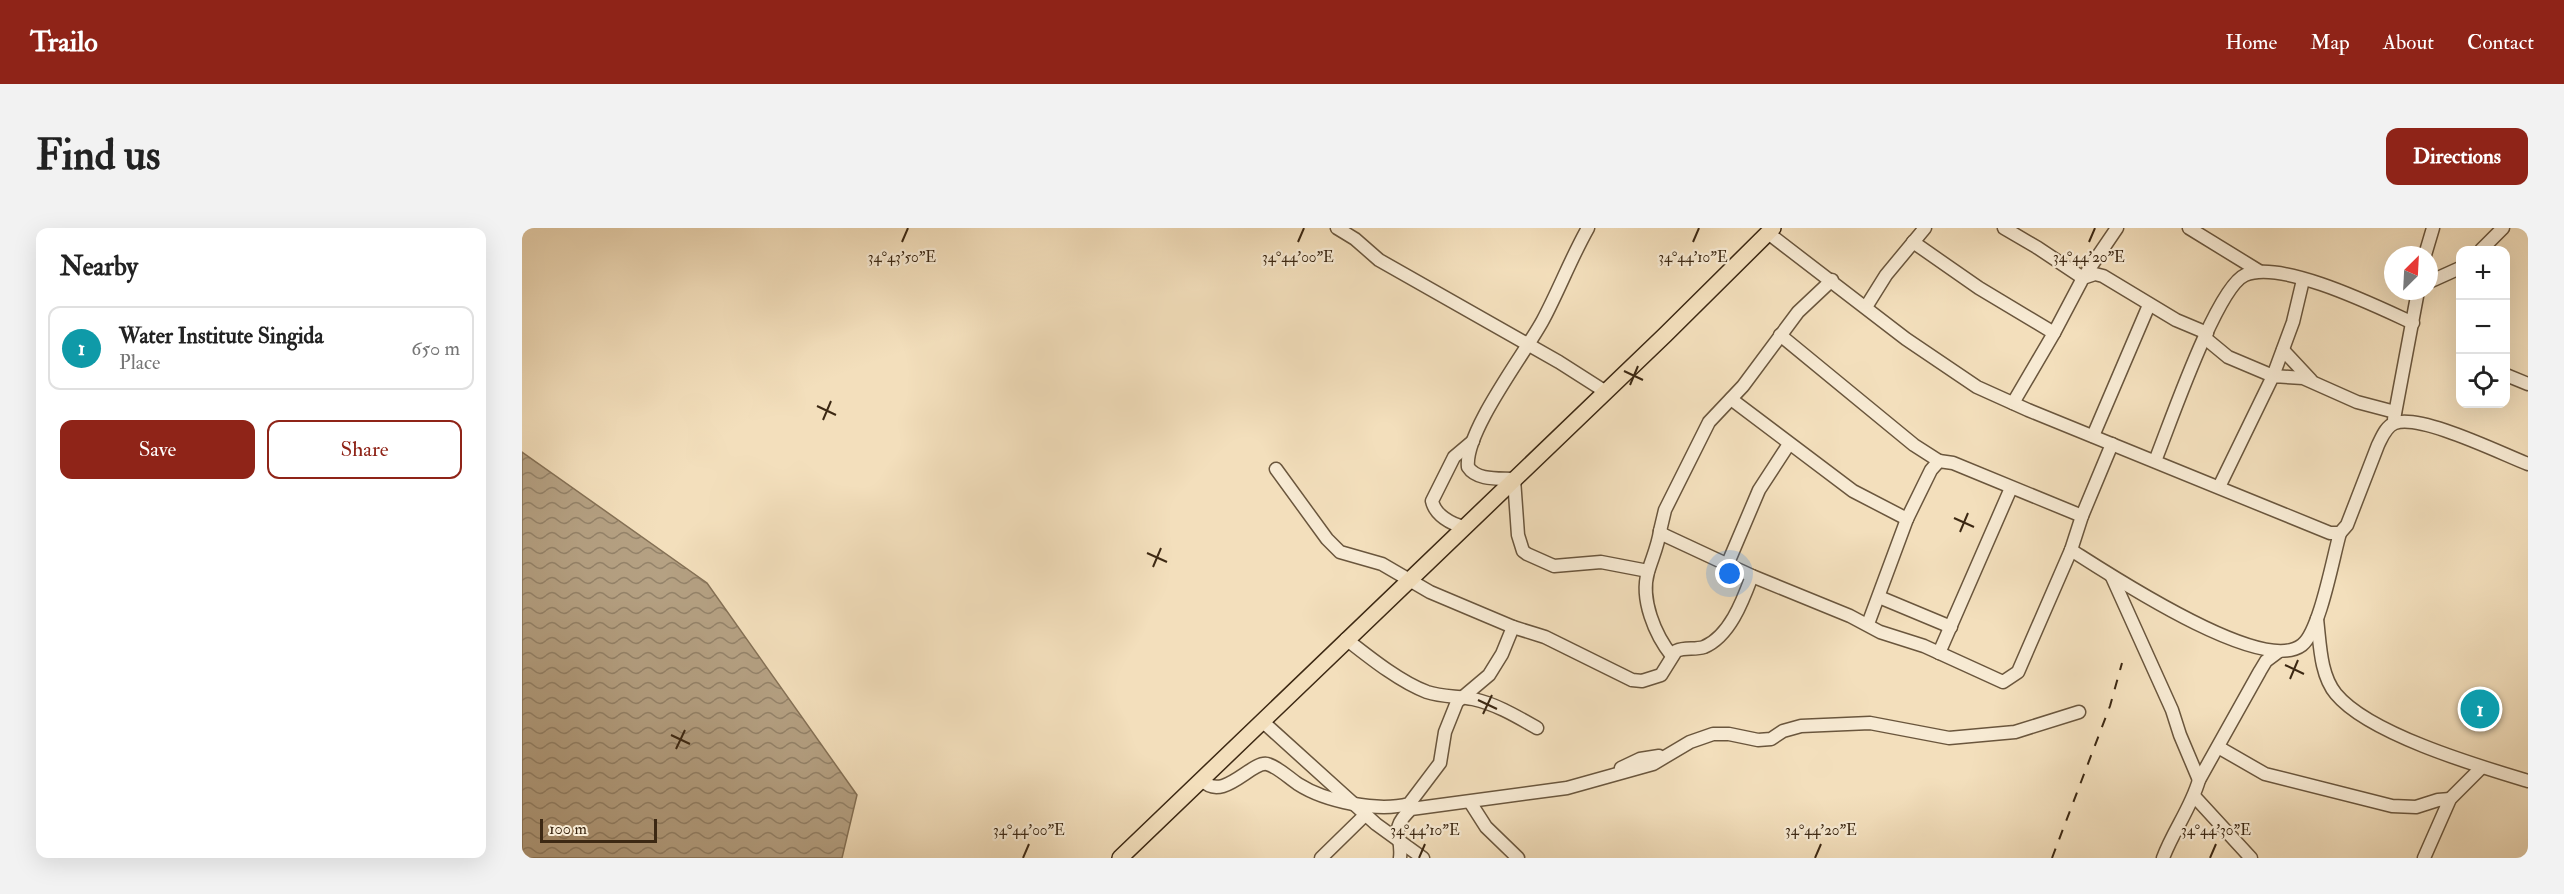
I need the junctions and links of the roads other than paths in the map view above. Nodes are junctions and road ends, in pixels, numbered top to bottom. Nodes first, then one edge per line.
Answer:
1 (1337, 228) edge
2 (1587, 228) edge
3 (1925, 228) edge
4 (2004, 228) edge
5 (2117, 228) edge
6 (2189, 228) edge
7 (2433, 228) edge
8 (2504, 228) edge
9 (1771, 231) edge
10 (1913, 242) junction
11 (2428, 246) edge
12 (2485, 246) edge
13 (2456, 270) edge
14 (2259, 272) junction
15 (2083, 278) junction
16 (2438, 278) edge
17 (2303, 279) junction
18 (1832, 280) junction
19 (2417, 300) edge
20 (2150, 305) junction
21 (1866, 307) junction
22 (2413, 323) junction
23 (2054, 333) junction
24 (1780, 335) junction
25 (2206, 335) junction
26 (1528, 345) junction
27 (2283, 350) junction
28 (2273, 376) junction
29 (2510, 377) edge
30 (2314, 382) junction
31 (2528, 384) edge
32 (1605, 392) junction
33 (1731, 399) junction
34 (2013, 403) junction
35 (2394, 418) junction
36 (2093, 436) junction
37 (1473, 441) junction
38 (1789, 444) junction
39 (2112, 444) junction
40 (1939, 461) junction
41 (2155, 462) junction
42 (2528, 464) edge
43 (1276, 469) dead end
44 (1514, 479) junction
45 (2219, 487) junction
46 (2011, 488) junction
47 (2082, 516) junction
48 (1907, 519) junction
49 (1464, 526) junction
50 (1660, 531) junction
51 (2340, 533) junction
52 (2071, 550) junction
53 (1728, 563) junction
54 (1648, 571) junction
55 (1752, 576) junction
56 (2111, 576) junction
57 (1409, 580) junction
58 (1879, 597) junction
59 (2317, 619) junction
60 (1868, 624) junction
61 (1513, 627) junction
62 (1951, 627) junction
63 (1346, 639) junction
64 (2278, 652) junction
65 (1939, 653) junction
66 (1672, 656) junction
67 (1461, 697) junction
68 (2079, 712) dead end
69 (1262, 721) junction
70 (1536, 728) dead end
71 (2218, 747) junction
72 (2481, 768) junction
73 (1202, 780) junction
74 (2199, 780) junction
75 (2528, 781) edge
76 (2194, 796) junction
77 (2450, 799) junction
78 (1470, 802) junction
79 (1352, 803) junction
80 (1365, 814) junction
81 (1397, 838) junction
82 (1120, 858) edge
83 (1321, 858) edge
84 (1400, 858) edge
85 (1423, 858) edge
86 (1518, 858) edge
87 (2163, 858) edge
88 (2251, 858) edge
89 (2424, 858) edge

1 - 26 street
2 - 26 street
3 - 10 street
4 - 15 street
5 - 15 street
6 - 14 street
7 - 11 street
8 - 12 street
9 - 18 street
9 - 32 main road
10 - 21 street
10 - 23 street
13 - 16 street
14 - 17 street
14 - 25 street
15 - 20 street
15 - 23 street
17 - 22 street
17 - 27 street
18 - 21 street
18 - 24 street
19 - 22 street
20 - 25 street
20 - 36 street
21 - 34 street
22 - 35 street
23 - 34 street
24 - 33 street
24 - 40 street
25 - 28 street
25 - 41 street
26 - 32 street
26 - 37 street
27 - 28 street
27 - 30 street
28 - 30 street
28 - 45 street
29 - 31 street
30 - 35 street
32 - 44 main road
33 - 38 street
33 - 50 street
34 - 36 street
35 - 42 street
35 - 51 street
36 - 39 street
37 - 44 street
37 - 49 street
38 - 48 street
38 - 53 street
39 - 41 street
39 - 47 street
40 - 46 street
40 - 48 street
41 - 45 street
43 - 57 street
44 - 49 main road
44 - 54 street
45 - 51 street
46 - 47 street
46 - 62 street
47 - 52 street
48 - 58 street
49 - 57 main road
50 - 53 street
50 - 54 street
51 - 59 street
52 - 56 street
52 - 65 street
53 - 55 street
54 - 66 street
55 - 60 street
55 - 66 street
56 - 64 street
56 - 74 street
57 - 61 street
57 - 63 main road
58 - 60 street
58 - 62 street
59 - 64 street
59 - 72 street
60 - 65 street
61 - 66 street
61 - 67 street
62 - 65 street
63 - 67 street
63 - 69 main road
64 - 71 street
67 - 70 street
67 - 79 street
68 - 78 street
69 - 73 main road
69 - 79 street
71 - 74 street
71 - 77 street
72 - 75 street
72 - 77 street
73 - 79 street
73 - 82 main road
74 - 76 street
76 - 87 street
76 - 88 street
77 - 89 street
78 - 81 street
78 - 86 street
79 - 80 street
80 - 81 street
80 - 83 street
81 - 84 street
81 - 85 street

